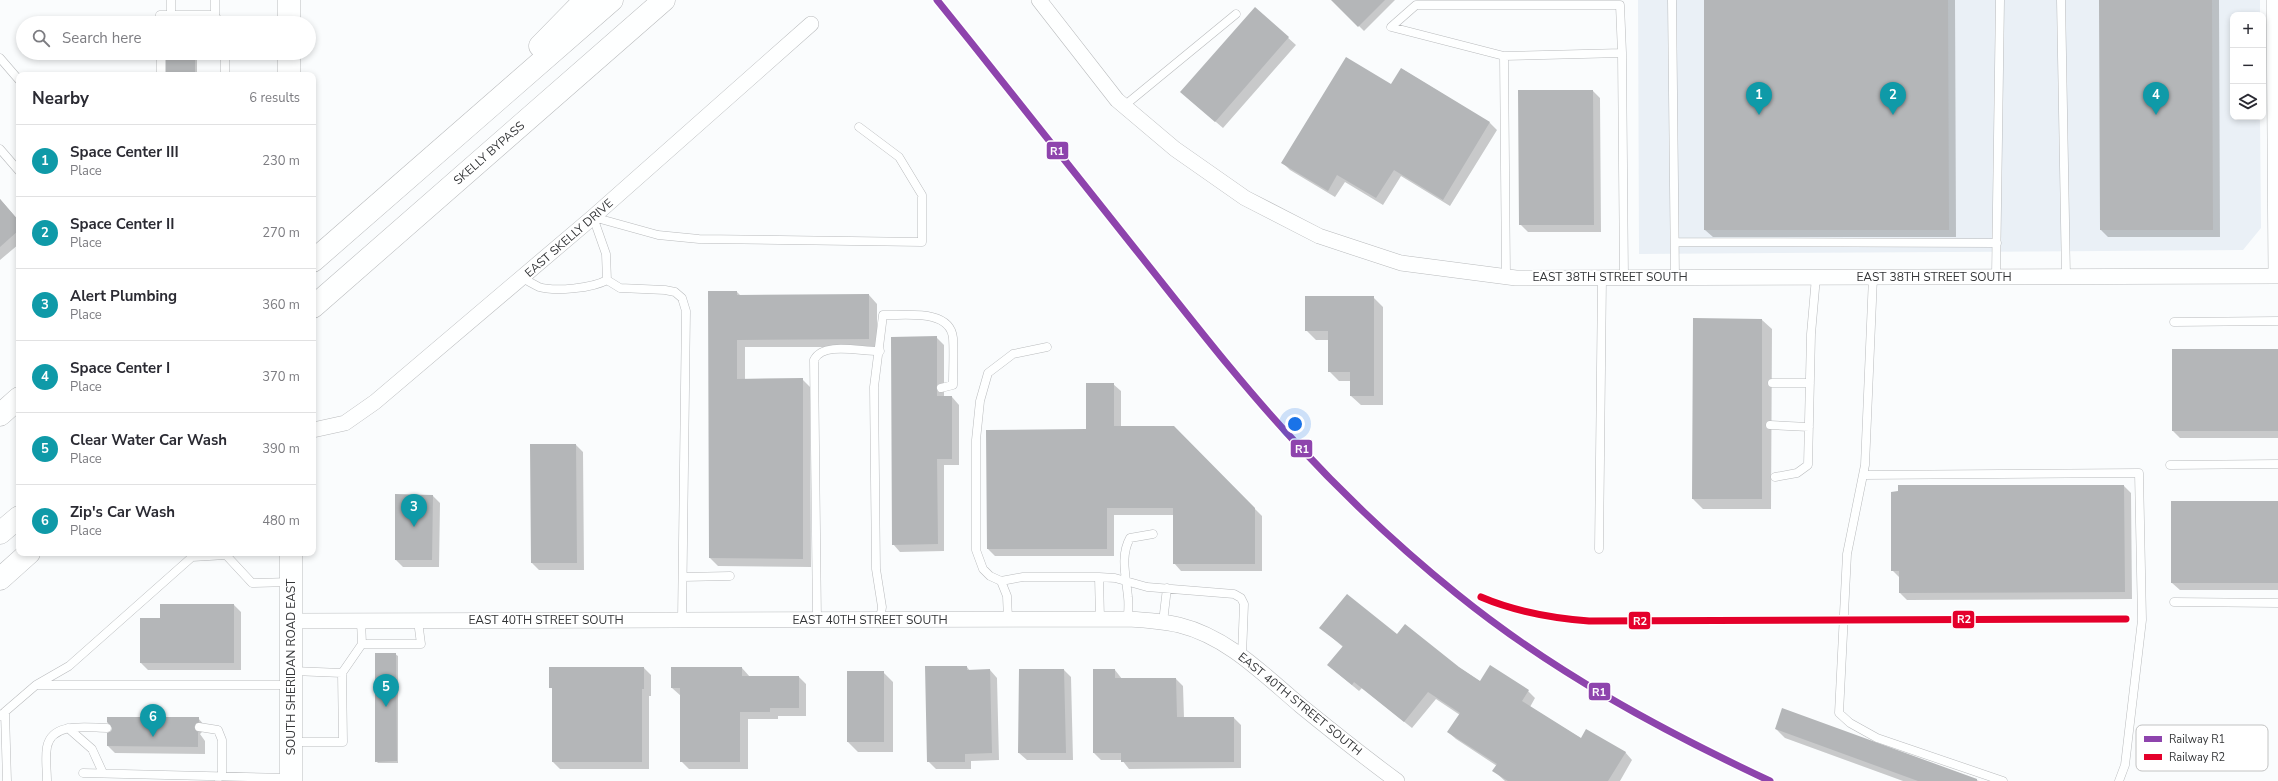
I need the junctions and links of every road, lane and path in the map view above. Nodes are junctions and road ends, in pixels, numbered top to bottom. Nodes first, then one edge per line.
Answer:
1 (171, 0) edge
2 (215, 0) edge
3 (289, 0) edge
4 (585, 0) edge
5 (612, 0) edge
6 (664, 0) edge
7 (1039, 0) edge
8 (1672, 0) edge
9 (2000, 0) edge
10 (2061, 0) edge
11 (2274, 0) edge
12 (1236, 14) dead end
13 (171, 15) junction
14 (215, 15) joint
15 (160, 16) edge
16 (289, 16) edge
17 (811, 24) dead end
18 (1622, 53) junction
19 (1504, 56) junction
20 (0, 58) edge
21 (161, 60) edge
22 (225, 60) edge
23 (289, 60) edge
24 (161, 72) edge
25 (225, 72) edge
26 (289, 72) edge
27 (16, 77) edge
28 (1124, 106) junction
29 (859, 127) dead end
30 (0, 148) edge
31 (16, 167) edge
32 (404, 183) junction
33 (593, 217) junction
34 (1674, 242) junction
35 (1997, 243) junction
36 (316, 258) edge
37 (1506, 276) junction
38 (1996, 276) junction
39 (2066, 276) junction
40 (2277, 276) edge
41 (1675, 277) junction
42 (1816, 277) junction
43 (1874, 277) junction
44 (522, 278) junction
45 (1602, 278) junction
46 (1624, 278) junction
47 (607, 280) junction
48 (316, 303) edge
49 (2278, 321) edge
50 (2174, 322) dead end
51 (1047, 347) dead end
52 (880, 351) junction
53 (1772, 383) dead end
54 (1810, 383) junction
55 (941, 388) dead end
56 (16, 401) edge
57 (0, 415) edge
58 (1770, 425) dead end
59 (1809, 427) junction
60 (316, 429) edge
61 (2278, 464) edge
62 (2170, 465) dead end
63 (1863, 475) junction
64 (1775, 477) dead end
65 (16, 520) edge
66 (0, 533) edge
67 (1153, 534) dead end
68 (1599, 549) dead end
69 (27, 556) edge
70 (209, 556) edge
71 (227, 556) edge
72 (291, 556) edge
73 (730, 576) dead end
74 (1099, 577) junction
75 (683, 578) junction
76 (0, 579) edge
77 (1001, 581) junction
78 (1124, 581) junction
79 (291, 582) junction
80 (1167, 588) junction
81 (2174, 602) dead end
82 (2278, 603) edge
83 (1128, 619) junction
84 (682, 620) junction
85 (817, 620) junction
86 (880, 620) junction
87 (1008, 620) junction
88 (1100, 620) junction
89 (291, 621) junction
90 (361, 621) junction
91 (418, 621) junction
92 (1163, 622) junction
93 (362, 644) junction
94 (1242, 655) junction
95 (342, 673) junction
96 (291, 678) junction
97 (36, 685) junction
98 (2, 714) edge
99 (198, 727) dead end
100 (68, 728) junction
101 (107, 728) dead end
102 (291, 742) junction
103 (84, 773) dead end
104 (103, 773) junction
105 (227, 778) edge
106 (291, 779) edge
107 (7, 781) edge
108 (47, 781) edge
109 (212, 781) edge
110 (1397, 781) edge
111 (2003, 781) edge
112 (2119, 781) edge

1 - 13 lane
2 - 14 lane
3 - 16 main road
4 - 32 main road
5 - 32 main road
6 - 48 main road, SKELLY BYPASS
7 - 28 street, EAST 38TH STREET SOUTH
8 - 34 lane
9 - 35 lane
10 - 39 lane
11 - 40 street
12 - 28 lane
13 - 14 lane
13 - 15 lane
17 - 33 street, EAST SKELLY DRIVE
18 - 19 lane
18 - 19 lane
18 - 46 lane
19 - 37 lane
20 - 27 lane
21 - 24 lane
22 - 25 lane
23 - 26 main road
28 - 37 street, EAST 38TH STREET SOUTH
29 - 33 lane
30 - 31 lane
32 - 36 main road
33 - 44 street, EAST SKELLY DRIVE
33 - 47 lane
34 - 35 lane
34 - 41 lane
35 - 38 lane
37 - 45 street, EAST 38TH STREET SOUTH
38 - 39 street, EAST 38TH STREET SOUTH
38 - 43 street, EAST 38TH STREET SOUTH
39 - 40 street, EAST 38TH STREET SOUTH
41 - 42 street, EAST 38TH STREET SOUTH
41 - 46 street, EAST 38TH STREET SOUTH
42 - 43 street, EAST 38TH STREET SOUTH
42 - 54 lane
43 - 63 lane
44 - 47 lane
44 - 60 street, EAST SKELLY DRIVE
45 - 46 street, EAST 38TH STREET SOUTH
45 - 68 lane
47 - 75 lane
49 - 50 lane
51 - 77 lane
52 - 55 lane
52 - 85 lane
52 - 86 lane
53 - 54 lane
54 - 59 lane
56 - 57 main road
58 - 59 lane
59 - 64 lane
61 - 62 lane
63 - 111 lane
63 - 112 lane
65 - 66 main road
67 - 78 lane
69 - 76 main road
70 - 97 lane
71 - 79 lane
72 - 79 main road, SOUTH SHERIDAN ROAD EAST
73 - 75 lane
74 - 77 lane
74 - 78 lane
74 - 88 lane
75 - 84 lane
77 - 87 lane
78 - 80 lane
78 - 83 lane
79 - 89 main road, SOUTH SHERIDAN ROAD EAST
80 - 92 lane
80 - 94 lane
81 - 82 lane
83 - 88 street, EAST 40TH STREET SOUTH
83 - 92 street, EAST 40TH STREET SOUTH
84 - 85 street, EAST 40TH STREET SOUTH
84 - 91 street, EAST 40TH STREET SOUTH
85 - 86 street, EAST 40TH STREET SOUTH
86 - 87 street, EAST 40TH STREET SOUTH
87 - 88 street, EAST 40TH STREET SOUTH
89 - 90 street, EAST 40TH STREET SOUTH
89 - 96 main road, SOUTH SHERIDAN ROAD EAST
90 - 91 street, EAST 40TH STREET SOUTH
90 - 93 lane
91 - 93 lane
92 - 94 street, EAST 40TH STREET SOUTH
93 - 95 lane
94 - 110 street, EAST 40TH STREET SOUTH
95 - 96 lane
95 - 102 lane
96 - 97 lane
96 - 102 main road, SOUTH SHERIDAN ROAD EAST
97 - 98 lane
98 - 107 lane
99 - 105 lane
100 - 101 lane
100 - 104 lane
100 - 108 lane
102 - 106 main road, SOUTH SHERIDAN ROAD EAST
103 - 104 lane
104 - 105 lane
105 - 106 lane
105 - 109 lane

